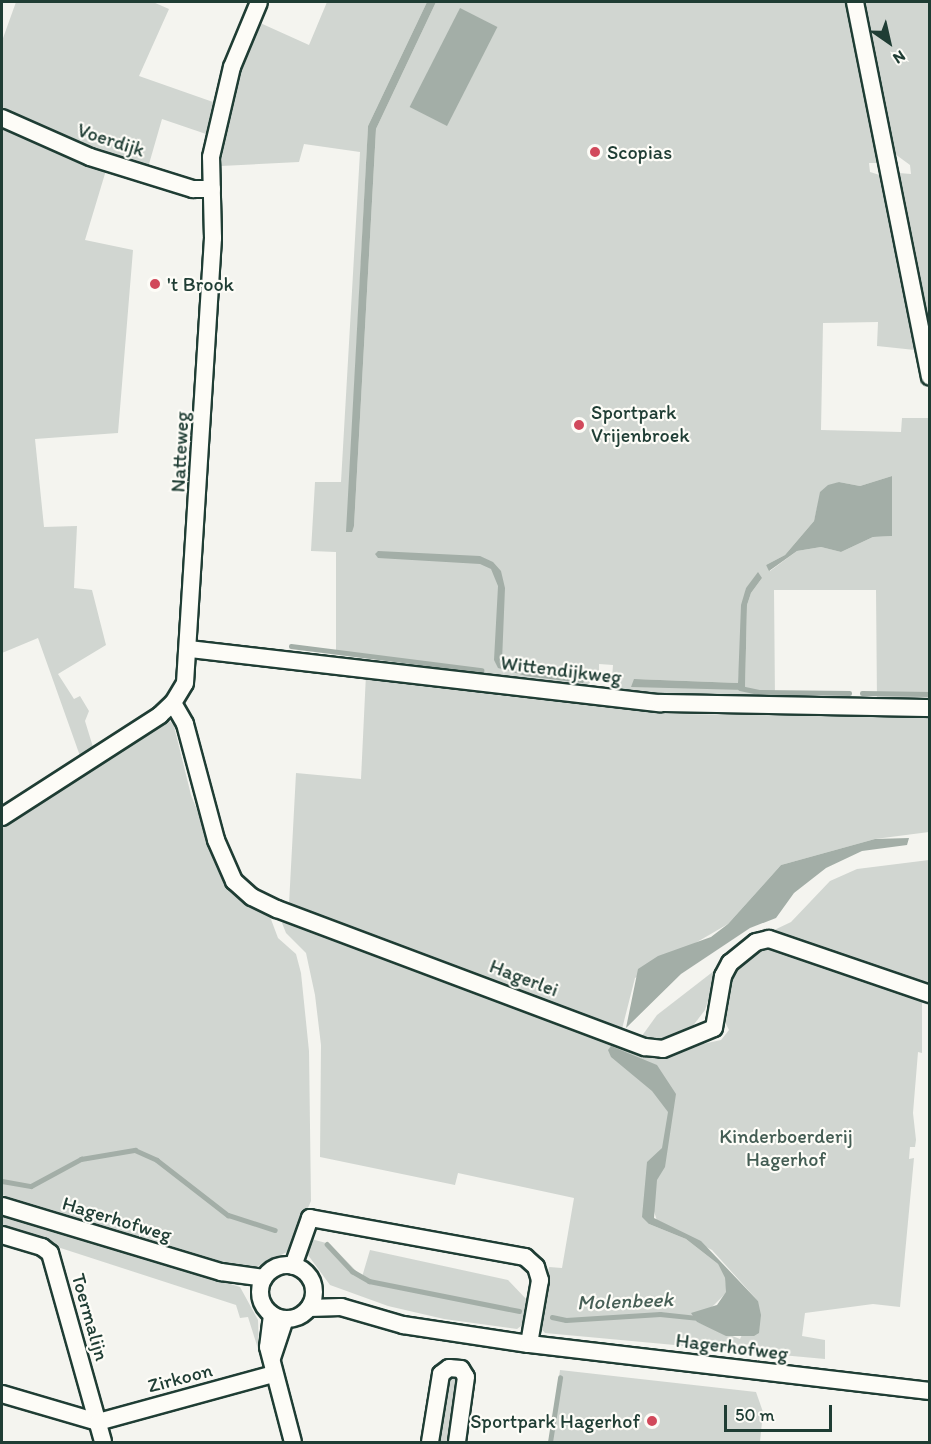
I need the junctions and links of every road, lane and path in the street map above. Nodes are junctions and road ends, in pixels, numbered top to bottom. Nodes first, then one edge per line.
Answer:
1 (259, 2) edge
2 (855, 2) edge
3 (2, 118) edge
4 (212, 189) junction
5 (930, 377) edge
6 (190, 649) junction
7 (173, 703) junction
8 (930, 708) edge
9 (2, 817) edge
10 (930, 994) edge
11 (2, 1206) edge
12 (2, 1235) edge
13 (294, 1265) junction
14 (262, 1284) junction
15 (311, 1300) junction
16 (278, 1317) junction
17 (529, 1344) junction
18 (273, 1366) junction
19 (930, 1391) edge
20 (2, 1394) edge
21 (98, 1422) junction
22 (103, 1443) edge
23 (293, 1443) edge
24 (430, 1443) edge
25 (457, 1443) edge

1 - 4 street, Natteweg
2 - 5 street
3 - 4 street, Voerdijk
4 - 6 street, Natteweg
6 - 7 street, Natteweg
6 - 8 street, Wittendijkweg
7 - 9 street
7 - 10 street, Hagerlei
11 - 14 street, Hagerhofweg
12 - 21 street, Toermalijn
13 - 14 street
13 - 15 street
13 - 17 street
14 - 16 street
15 - 16 street
15 - 17 street, Hagerhofweg
16 - 18 street
17 - 19 street, Hagerhofweg
18 - 21 street, Zirkoon
18 - 23 street
20 - 21 street
21 - 22 street, Toermalijn
24 - 25 street

